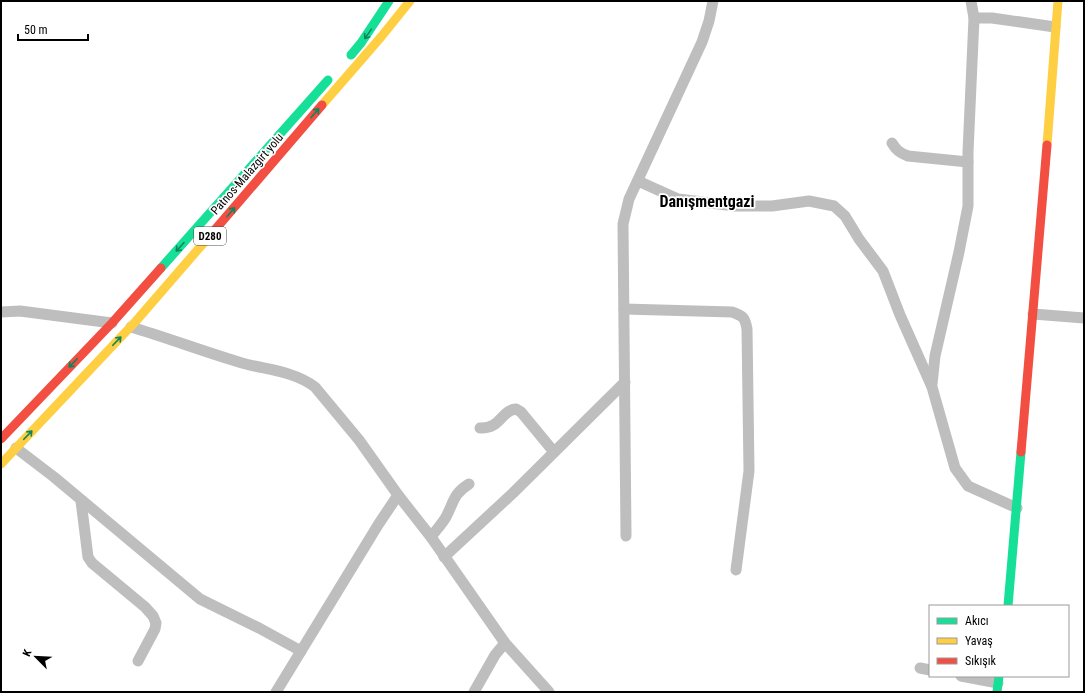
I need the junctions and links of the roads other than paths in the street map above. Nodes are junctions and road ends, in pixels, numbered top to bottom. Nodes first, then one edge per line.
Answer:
1 (389, 1) edge
2 (410, 1) edge
3 (713, 1) edge
4 (971, 1) edge
5 (1058, 1) edge
6 (974, 18) junction
7 (1055, 27) junction
8 (346, 61) dead end
9 (335, 72) dead end
10 (892, 143) dead end
11 (968, 162) junction
12 (638, 181) junction
13 (624, 309) junction
14 (1, 312) edge
15 (1033, 314) junction
16 (1084, 318) edge
17 (112, 323) junction
18 (131, 327) junction
19 (624, 382) junction
20 (932, 387) junction
21 (480, 428) dead end
22 (1, 439) edge
23 (16, 448) junction
24 (554, 452) junction
25 (1, 464) edge
26 (469, 484) dead end
27 (398, 495) junction
28 (81, 501) junction
29 (1017, 508) junction
30 (626, 536) dead end
31 (431, 537) junction
32 (444, 557) junction
33 (736, 570) dead end
34 (1008, 605) edge
35 (505, 643) junction
36 (301, 651) junction
37 (138, 661) dead end
38 (966, 677) edge
39 (998, 684) edge
40 (276, 692) edge
41 (474, 692) edge
42 (549, 692) edge

1 -> 8 main road
18 -> 2 main road, Patnos-Malazgirt yolu / D280
3 - 12 street
4 - 6 street
5 - 7 main road
6 - 7 street
6 - 11 street
7 - 15 main road
9 -> 17 main road, D280
10 - 11 street
11 - 20 street
12 - 13 street
12 - 20 street
13 - 19 street
13 - 33 street
14 - 17 street
15 - 16 street
15 - 29 main road
17 -> 22 main road, D280
23 -> 18 main road, Patnos-Malazgirt yolu / D280
18 - 27 street
19 - 24 street
19 - 30 street
20 - 29 street
21 - 24 street
23 - 25 main road, Patnos-Malazgirt yolu / D280
23 - 28 street
24 - 32 street
26 - 31 street
27 - 31 street
27 - 36 street
28 - 36 street
28 - 37 street
29 - 34 main road
31 - 32 street
32 - 35 street
35 - 41 street
35 - 42 street
36 - 40 street
38 - 39 street

